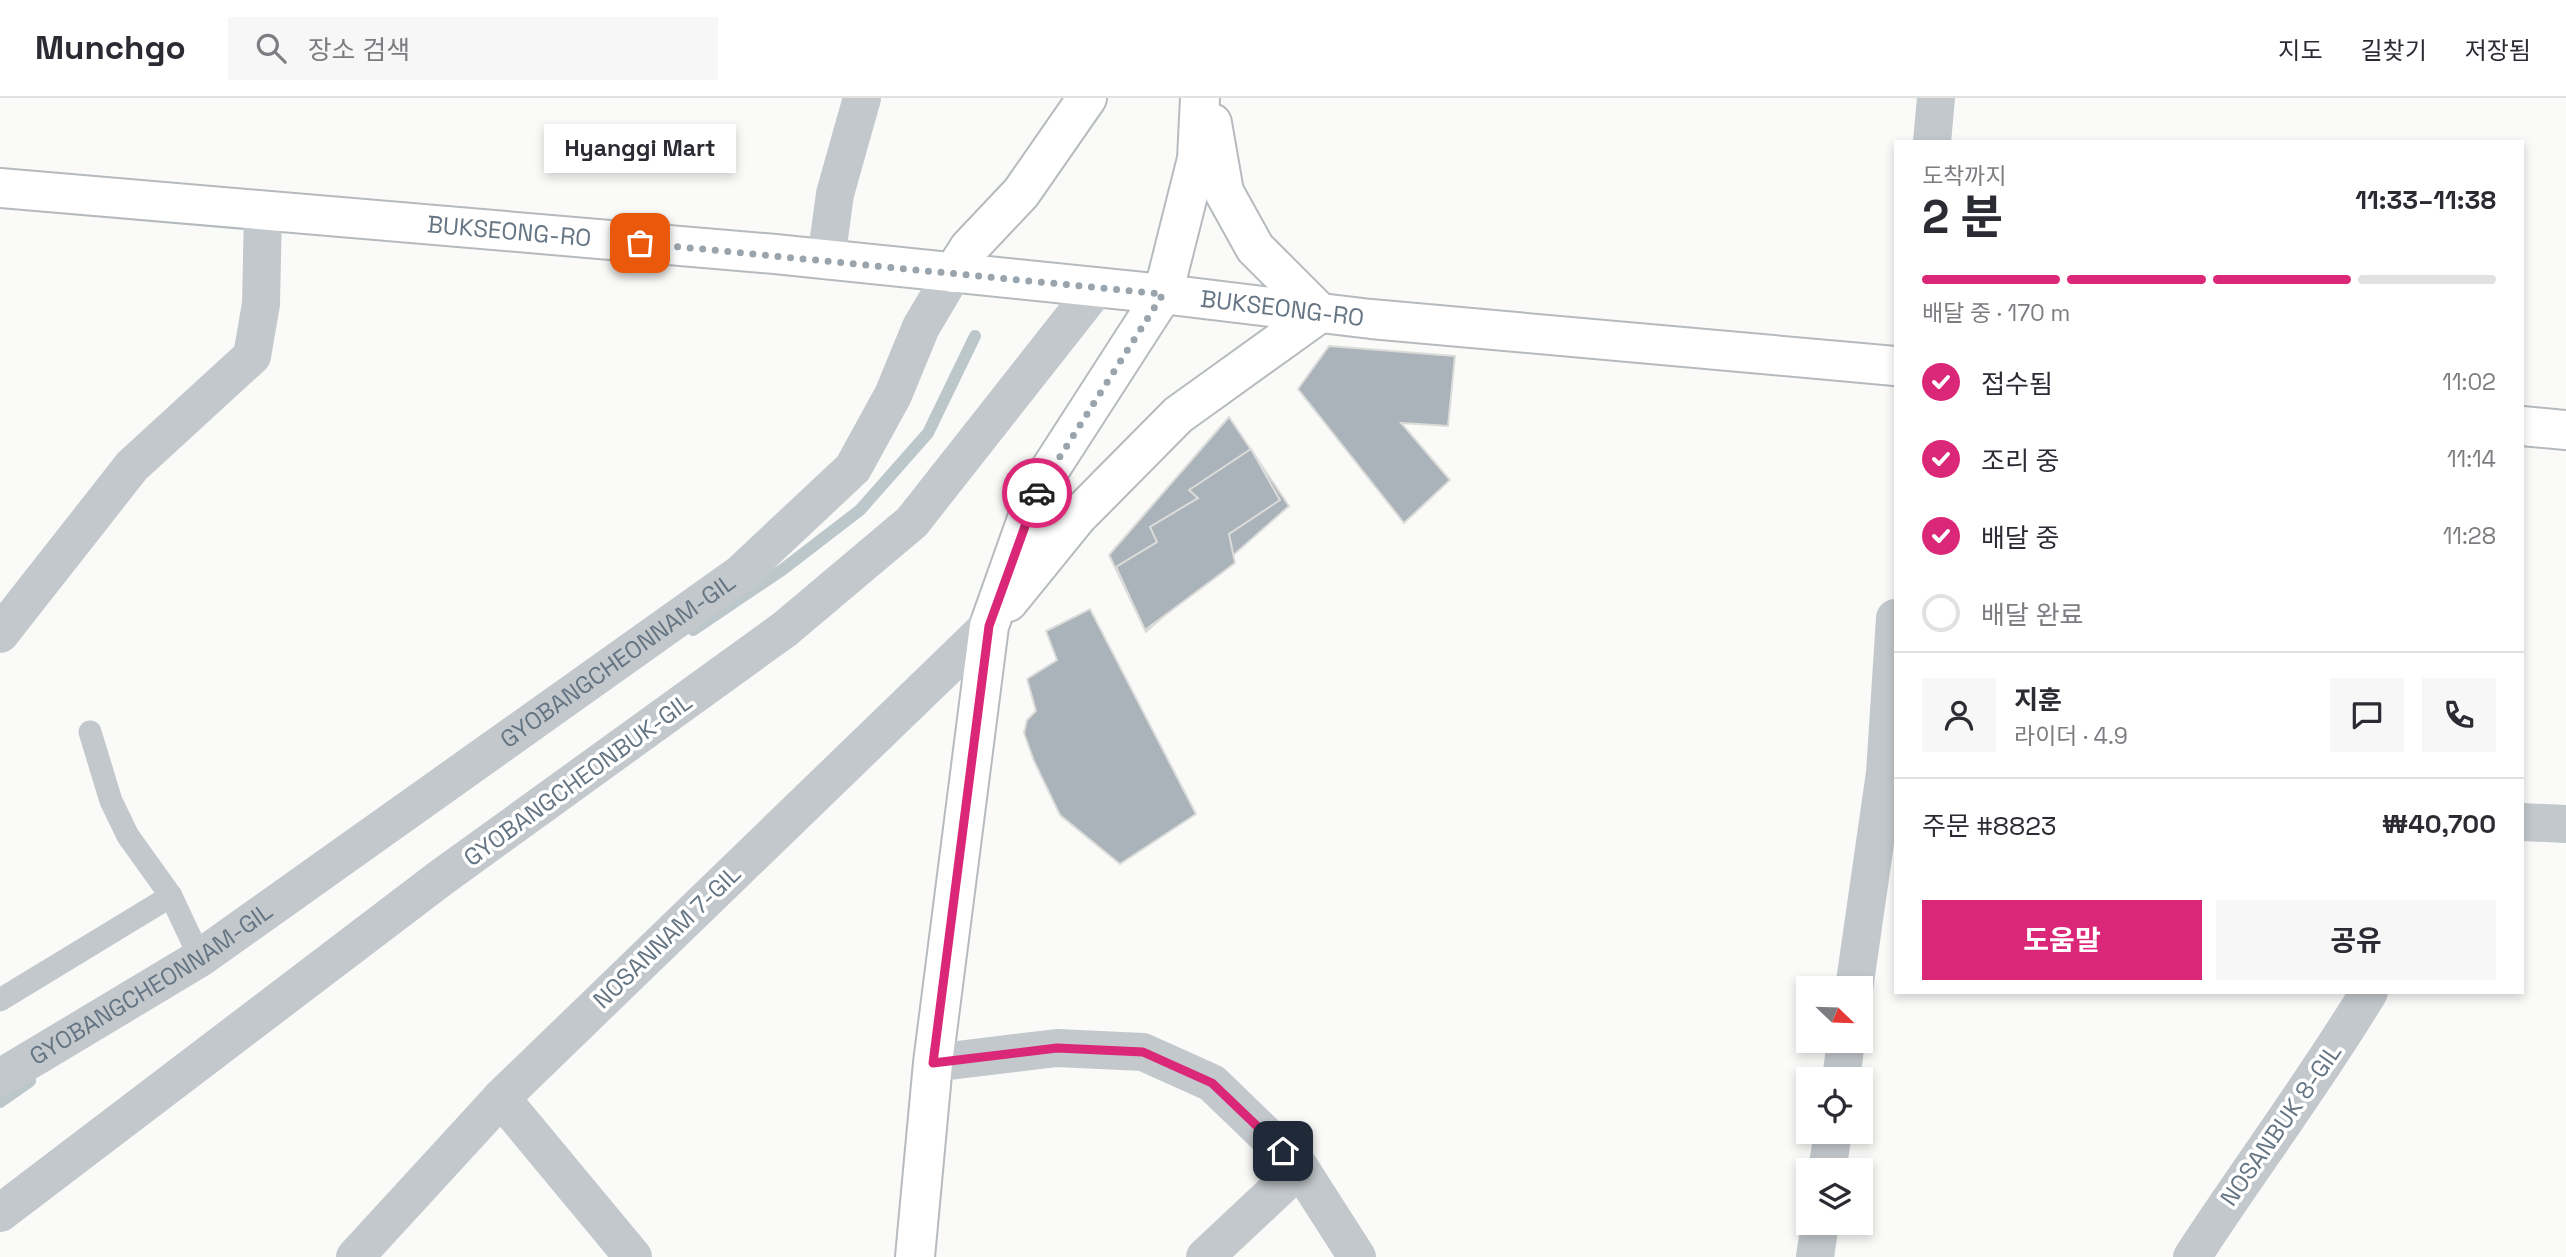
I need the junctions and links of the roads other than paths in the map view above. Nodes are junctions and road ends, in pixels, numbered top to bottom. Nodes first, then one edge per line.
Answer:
1 (862, 98) edge
2 (1087, 98) edge
3 (1200, 98) edge
4 (1208, 98) edge
5 (1936, 98) edge
6 (1932, 140) edge
7 (0, 188) edge
8 (263, 211) junction
9 (826, 260) junction
10 (953, 272) junction
11 (1097, 287) junction
12 (1163, 294) junction
13 (1320, 313) junction
14 (1894, 366) edge
15 (2524, 426) edge
16 (2566, 430) edge
17 (989, 626) junction
18 (0, 634) edge
19 (1894, 649) edge
20 (90, 732) dead end
21 (1890, 774) edge
22 (2524, 822) edge
23 (2566, 824) edge
24 (171, 896) junction
25 (200, 958) junction
26 (1856, 976) edge
27 (2368, 994) edge
28 (0, 1000) edge
29 (933, 1063) junction
30 (0, 1077) edge
31 (501, 1098) junction
32 (1300, 1168) junction
33 (0, 1213) edge
34 (1818, 1235) edge
35 (355, 1257) edge
36 (633, 1257) edge
37 (915, 1257) edge
38 (1205, 1257) edge
39 (1357, 1257) edge
40 (1815, 1257) edge
41 (2192, 1257) edge

1 - 9 street
2 - 10 main road, GYOBANGCHEONNAM-GIL
3 - 12 main road
4 - 13 main road
5 - 6 street
7 - 8 main road, BUKSEONG-RO
8 - 9 main road, BUKSEONG-RO
8 - 18 street
9 - 10 main road, BUKSEONG-RO
10 - 11 main road, BUKSEONG-RO
10 - 25 street, GYOBANGCHEONNAM-GIL
11 - 12 main road, BUKSEONG-RO
11 - 33 street, GYOBANGCHEONBUK-GIL
12 - 13 main road, BUKSEONG-RO
12 - 17 main road
13 - 14 main road, BUKSEONG-RO
13 - 17 main road
15 - 16 main road
17 - 29 main road
17 - 31 street, NOSANNAM 7-GIL
19 - 21 street
20 - 24 lane
21 - 26 street
22 - 23 street
24 - 25 lane
24 - 28 lane
25 - 30 street, GYOBANGCHEONNAM-GIL
27 - 41 street, NOSANBUK 8-GIL
29 - 32 street
29 - 37 main road
31 - 35 street, NOSANNAM 7-GIL
31 - 36 street
32 - 38 street
32 - 39 street
34 - 40 street

